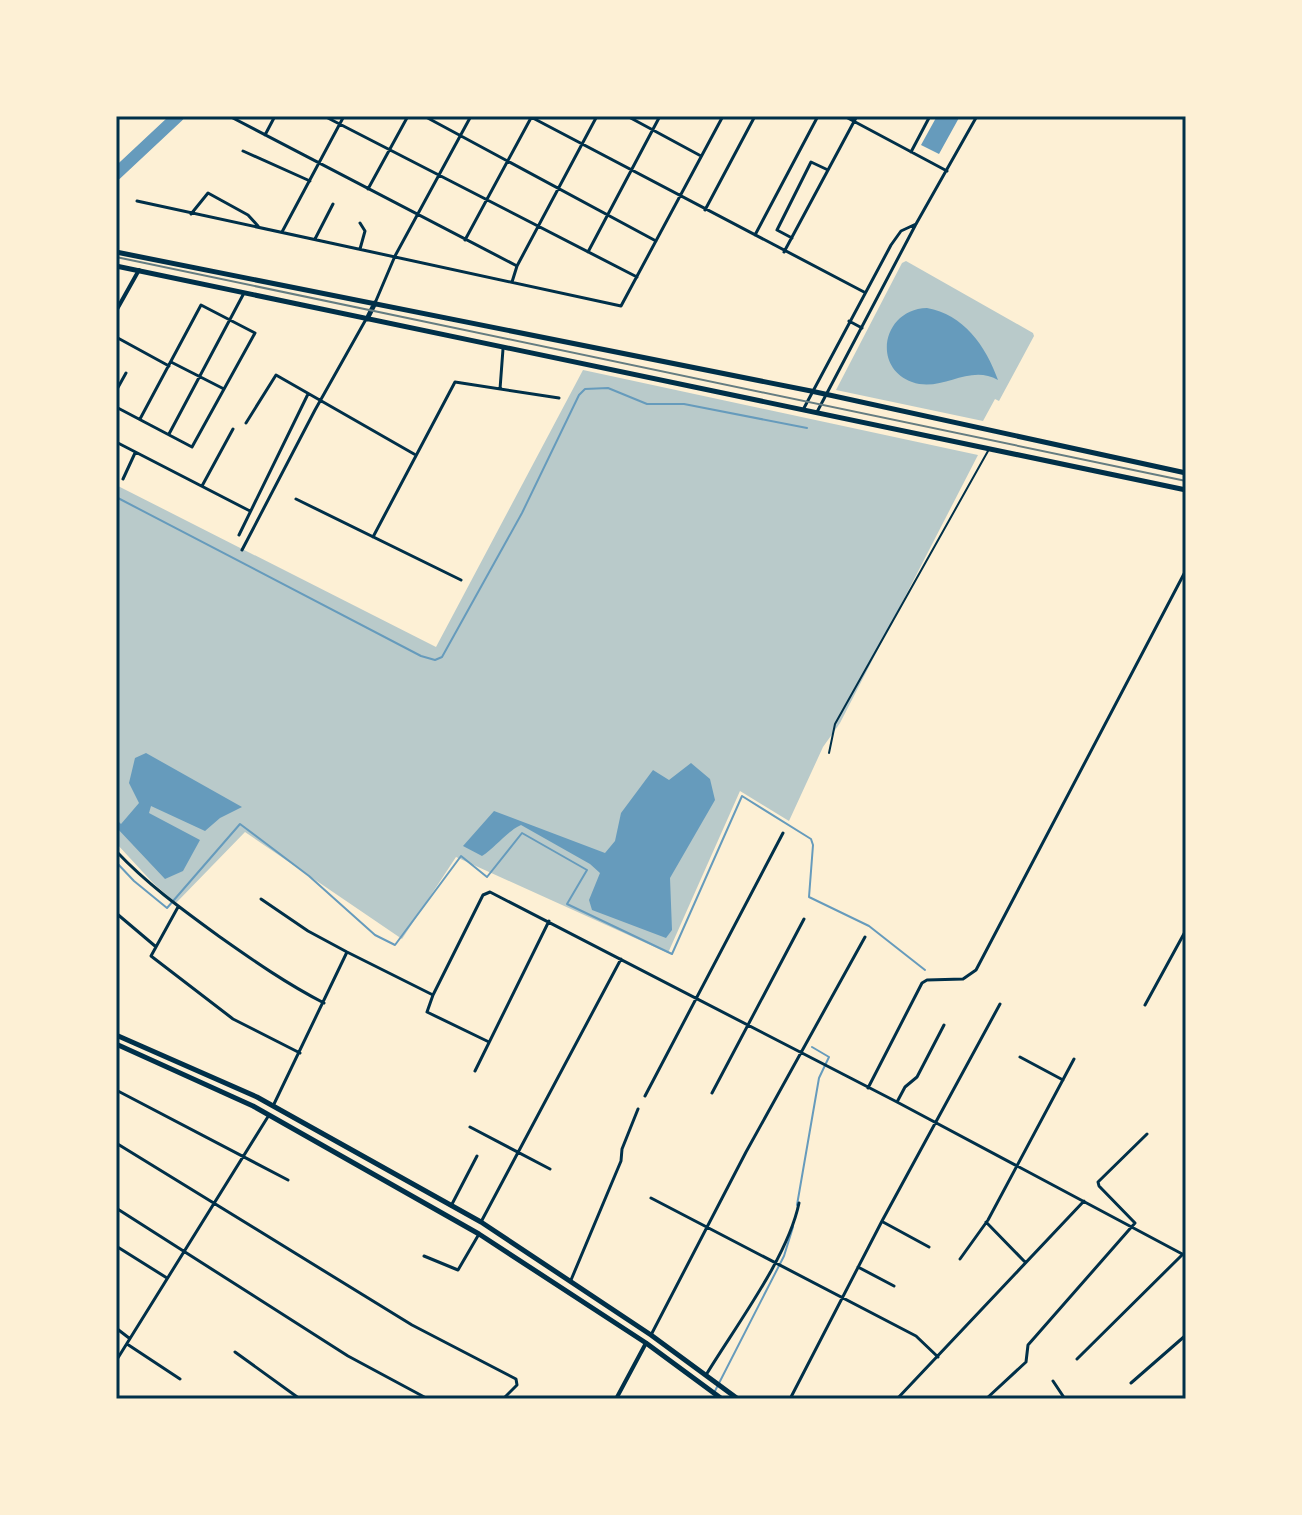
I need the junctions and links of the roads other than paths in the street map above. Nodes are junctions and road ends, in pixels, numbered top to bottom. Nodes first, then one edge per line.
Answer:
1 (275, 116) edge
2 (324, 116) edge
3 (344, 116) edge
4 (408, 116) edge
5 (424, 116) edge
6 (471, 116) edge
7 (531, 116) edge
8 (597, 116) edge
9 (627, 116) edge
10 (660, 116) edge
11 (722, 116) edge
12 (755, 116) edge
13 (818, 116) edge
14 (844, 116) edge
15 (857, 116) edge
16 (930, 116) edge
17 (977, 116) edge
18 (231, 117) edge
19 (854, 122) junction
20 (340, 124) junction
21 (652, 130) junction
22 (265, 135) junction
23 (461, 136) junction
24 (582, 144) junction
25 (389, 149) junction
26 (243, 151) dead end
27 (911, 152) junction
28 (701, 156) junction
29 (508, 161) junction
30 (319, 163) junction
31 (631, 170) junction
32 (828, 170) junction
33 (948, 171) junction
34 (439, 175) junction
35 (310, 181) junction
36 (368, 189) junction
37 (559, 189) junction
38 (680, 196) junction
39 (486, 200) junction
40 (137, 201) dead end
41 (333, 204) dead end
42 (705, 210) junction
43 (191, 214) junction
44 (417, 215) junction
45 (608, 215) junction
46 (360, 223) dead end
47 (916, 224) junction
48 (258, 226) junction
49 (538, 226) junction
50 (282, 232) junction
51 (755, 235) junction
52 (792, 238) junction
53 (315, 239) junction
54 (465, 240) junction
55 (657, 242) junction
56 (360, 249) junction
57 (116, 252) edge
58 (588, 252) junction
59 (784, 252) junction
60 (395, 256) junction
61 (116, 266) edge
62 (517, 266) junction
63 (139, 270) junction
64 (637, 277) junction
65 (512, 282) junction
66 (245, 292) junction
67 (864, 292) junction
68 (119, 300) edge
69 (375, 303) junction
70 (116, 311) edge
71 (367, 319) junction
72 (229, 321) junction
73 (849, 321) junction
74 (862, 328) junction
75 (116, 337) edge
76 (504, 348) junction
77 (170, 364) junction
78 (126, 373) dead end
79 (199, 377) junction
80 (224, 389) junction
81 (500, 389) junction
82 (116, 391) edge
83 (811, 391) junction
84 (308, 394) junction
85 (825, 395) junction
86 (559, 398) dead end
87 (320, 401) junction
88 (116, 407) edge
89 (804, 408) junction
90 (817, 412) junction
91 (140, 419) junction
92 (246, 423) dead end
93 (233, 429) dead end
94 (169, 434) junction
95 (116, 442) edge
96 (989, 449) junction
97 (136, 452) junction
98 (415, 455) junction
99 (1186, 473) edge
100 (123, 479) dead end
101 (202, 486) junction
102 (1186, 490) edge
103 (296, 499) dead end
104 (250, 511) junction
105 (239, 535) dead end
106 (373, 537) junction
107 (242, 550) dead end
108 (1186, 570) edge
109 (461, 580) dead end
110 (829, 753) dead end
111 (783, 833) dead end
112 (116, 851) edge
113 (261, 899) dead end
114 (177, 906) junction
115 (116, 913) edge
116 (804, 919) dead end
117 (549, 921) junction
118 (1186, 930) edge
119 (865, 937) dead end
120 (155, 946) junction
121 (347, 952) junction
122 (621, 959) junction
123 (433, 995) junction
124 (696, 998) junction
125 (324, 1003) junction
126 (1000, 1004) dead end
127 (1145, 1005) dead end
128 (747, 1024) junction
129 (944, 1025) dead end
130 (116, 1035) edge
131 (489, 1042) junction
132 (116, 1044) edge
133 (800, 1052) junction
134 (300, 1053) junction
135 (1020, 1057) dead end
136 (1074, 1059) dead end
137 (475, 1071) dead end
138 (1063, 1080) junction
139 (868, 1088) junction
140 (116, 1090) edge
141 (712, 1093) dead end
142 (645, 1096) dead end
143 (897, 1102) junction
144 (273, 1106) junction
145 (638, 1109) dead end
146 (269, 1115) junction
147 (936, 1123) junction
148 (470, 1127) dead end
149 (1147, 1134) dead end
150 (116, 1143) edge
151 (519, 1154) junction
152 (244, 1156) junction
153 (477, 1156) dead end
154 (1017, 1167) junction
155 (550, 1169) dead end
156 (288, 1180) dead end
157 (651, 1198) dead end
158 (1084, 1201) junction
159 (799, 1203) dead end
160 (214, 1204) junction
161 (451, 1206) junction
162 (116, 1208) edge
163 (882, 1221) junction
164 (481, 1222) junction
165 (986, 1222) junction
166 (708, 1227) junction
167 (1132, 1227) junction
168 (479, 1234) junction
169 (1186, 1245) edge
170 (116, 1246) edge
171 (929, 1247) dead end
172 (184, 1250) junction
173 (1183, 1254) edge
174 (424, 1256) dead end
175 (960, 1259) dead end
176 (776, 1263) junction
177 (1025, 1263) junction
178 (858, 1267) junction
179 (167, 1278) junction
180 (571, 1281) junction
181 (894, 1286) dead end
182 (842, 1298) junction
183 (116, 1328) edge
184 (651, 1335) junction
185 (1186, 1335) edge
186 (130, 1338) junction
187 (646, 1343) junction
188 (127, 1344) junction
189 (235, 1352) dead end
190 (938, 1357) junction
191 (1077, 1359) dead end
192 (116, 1361) edge
193 (706, 1376) junction
194 (180, 1379) dead end
195 (1053, 1381) dead end
196 (1131, 1383) dead end
197 (721, 1398) edge
198 (300, 1399) edge
199 (428, 1399) edge
200 (503, 1399) edge
201 (616, 1399) edge
202 (738, 1399) edge
203 (790, 1399) edge
204 (897, 1399) edge
205 (986, 1399) edge
206 (1065, 1399) edge

1 - 22 street
2 - 20 street
3 - 20 street
4 - 25 street
5 - 23 street
6 - 23 street
7 - 24 street
7 - 29 street
8 - 24 street
9 - 21 street
10 - 21 street
11 - 28 street
12 - 42 street
13 - 51 street
14 - 19 street
15 - 19 street
16 - 27 street
17 - 33 street
18 - 22 street
19 - 27 street
19 - 32 street
20 - 25 street
20 - 30 street
21 - 28 street
21 - 31 street
22 - 30 street
23 - 29 street
23 - 34 street
24 - 31 street
24 - 37 street
25 - 34 street
25 - 36 street
26 - 35 street
27 - 33 street
28 - 38 street
29 - 37 street
29 - 39 street
30 - 35 street
30 - 36 street
31 - 38 street
31 - 45 street
32 - 52 street
32 - 52 street
33 - 47 street
34 - 39 street
34 - 44 street
35 - 50 street
36 - 44 street
37 - 45 street
37 - 49 street
38 - 42 street
38 - 55 street
39 - 49 street
39 - 54 street
40 - 43 street
41 - 53 street
42 - 51 street
43 - 48 street
43 - 48 street
44 - 54 street
44 - 60 street
45 - 55 street
45 - 58 street
46 - 56 street
47 - 67 street
47 - 74 street
48 - 50 street
49 - 58 street
49 - 62 street
50 - 53 street
51 - 59 street
52 - 59 street
53 - 56 street
54 - 62 street
55 - 64 street
56 - 60 street
57 - 69 main road
58 - 64 street
59 - 67 street
60 - 65 street
60 - 69 street
61 - 63 main road
62 - 65 street
63 - 66 main road
63 - 68 street
64 - 65 street
66 - 71 main road
66 - 72 street
67 - 73 street
68 - 70 street
69 - 71 main road
69 - 83 main road
71 - 76 main road
71 - 87 street
72 - 77 street
72 - 79 street
72 - 80 street
73 - 74 street
73 - 83 street
74 - 85 street
75 - 77 street
76 - 81 street
76 - 89 main road
77 - 79 street
77 - 91 street
78 - 82 street
79 - 80 street
79 - 94 street
80 - 94 street
81 - 86 street
81 - 98 street
83 - 85 main road
83 - 89 street
84 - 87 street
84 - 92 street
84 - 104 street
85 - 90 street
85 - 99 main road
87 - 98 street
87 - 107 street
88 - 91 street
89 - 90 main road
90 - 96 main road
91 - 94 street
93 - 101 street
95 - 97 street
96 - 102 main road
96 - 110 lane
97 - 100 street
97 - 101 street
98 - 106 street
101 - 104 street
103 - 106 street
104 - 105 street
106 - 109 street
108 - 139 street
111 - 124 street
112 - 114 street
113 - 121 street
114 - 120 street
114 - 125 street
115 - 120 street
116 - 128 street
117 - 122 street
117 - 123 street
117 - 131 street
118 - 127 street
119 - 133 street
120 - 134 street
121 - 123 street
121 - 125 street
122 - 124 street
122 - 151 street
123 - 131 street
124 - 128 street
124 - 142 street
125 - 134 street
126 - 147 street
128 - 133 street
128 - 141 street
129 - 143 street
130 - 144 main road
131 - 137 street
132 - 146 main road
133 - 139 street
133 - 166 street
134 - 144 street
135 - 138 street
136 - 138 street
138 - 154 street
139 - 143 street
140 - 152 street
143 - 147 street
144 - 161 main road
145 - 180 street
146 - 152 street
146 - 168 main road
147 - 154 street
147 - 163 street
148 - 151 street
149 - 167 street
150 - 160 street
151 - 155 street
151 - 164 street
152 - 156 street
152 - 160 street
153 - 161 street
154 - 158 street
154 - 165 street
157 - 166 street
158 - 167 street
158 - 177 street
159 - 176 street
160 - 172 street
160 - 200 street
161 - 164 main road
162 - 172 street
163 - 171 street
163 - 178 street
164 - 180 main road
165 - 175 street
165 - 177 street
166 - 176 street
166 - 184 street
167 - 173 street
167 - 205 street
168 - 174 street
168 - 187 main road
169 - 173 street
170 - 179 street
172 - 179 street
172 - 199 street
173 - 191 street
176 - 182 street
176 - 193 street
177 - 190 street
178 - 181 street
178 - 182 street
179 - 186 street
180 - 184 main road
182 - 190 street
182 - 203 street
183 - 186 street
184 - 193 main road
185 - 196 street
186 - 188 street
187 - 197 main road
187 - 201 street
188 - 192 street
188 - 194 street
189 - 198 street
190 - 204 street
193 - 202 main road
195 - 206 street

